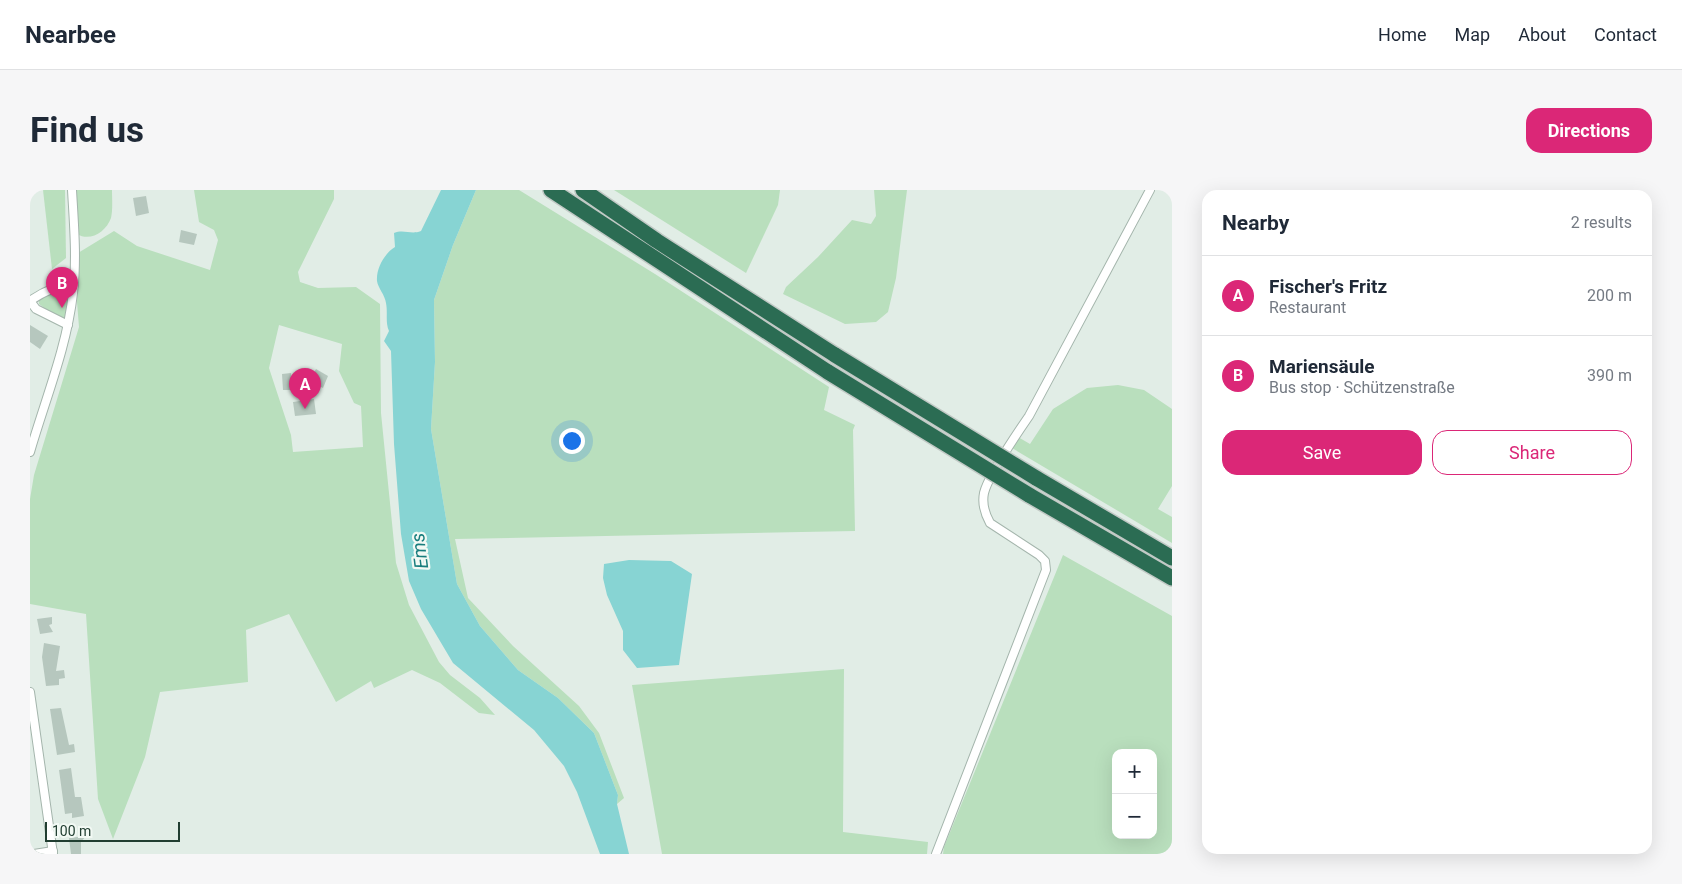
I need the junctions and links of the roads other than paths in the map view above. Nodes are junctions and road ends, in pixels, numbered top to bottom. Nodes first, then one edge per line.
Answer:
1 (72, 190) edge
2 (551, 190) edge
3 (583, 190) edge
4 (1150, 190) edge
5 (74, 285) junction
6 (30, 301) edge
7 (68, 325) junction
8 (30, 452) edge
9 (1172, 558) edge
10 (1172, 578) edge
11 (30, 692) edge
12 (53, 853) edge
13 (34, 854) edge
14 (936, 854) edge

1 - 5 street
2 - 10 highway, bridge
3 - 9 highway, bridge
4 - 14 street
5 - 6 street
5 - 7 street
6 - 7 street
7 - 8 street
11 - 12 street
12 - 13 street

